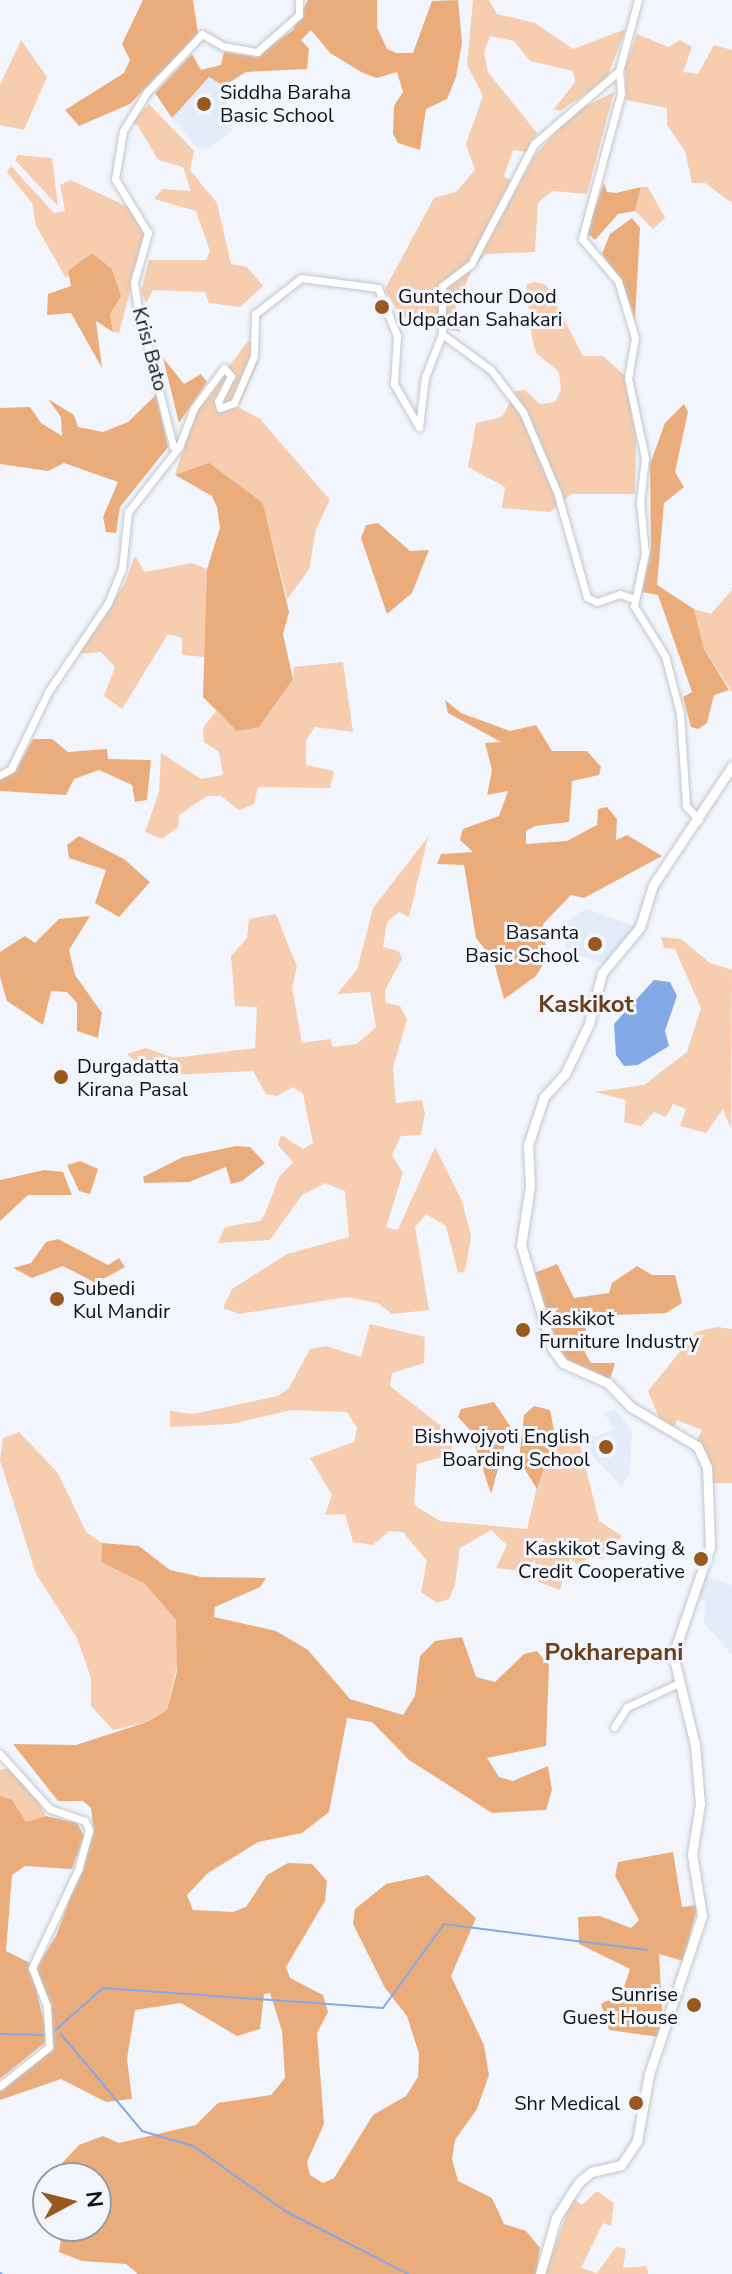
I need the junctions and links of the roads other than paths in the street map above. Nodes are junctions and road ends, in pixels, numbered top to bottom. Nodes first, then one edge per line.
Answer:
1 (299, 0) edge
2 (638, 0) edge
3 (619, 71) junction
4 (442, 334) junction
5 (179, 447) junction
6 (634, 599) junction
7 (732, 766) edge
8 (0, 775) edge
9 (699, 820) junction
10 (679, 1683) junction
11 (614, 1727) dead end
12 (0, 1754) edge
13 (0, 2086) edge
14 (540, 2274) edge

1 - 5 street, Krisi Bato
2 - 3 street
3 - 4 street
3 - 6 street
4 - 5 street
4 - 6 street
5 - 8 street
6 - 9 street
7 - 9 street
9 - 10 street
10 - 11 street
10 - 14 street
12 - 13 street

